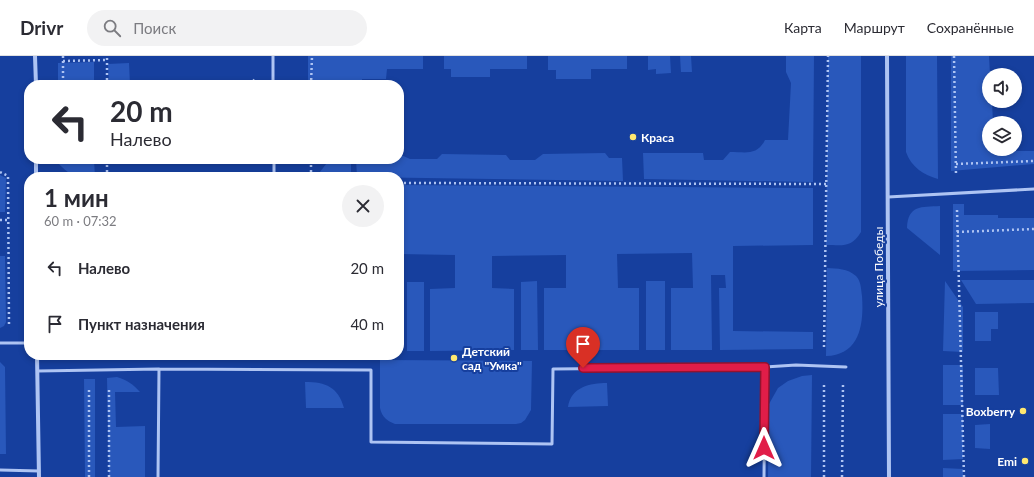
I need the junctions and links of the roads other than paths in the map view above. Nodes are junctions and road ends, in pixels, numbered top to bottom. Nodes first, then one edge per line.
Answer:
1 (35, 56) edge
2 (273, 56) edge
3 (887, 56) edge
4 (36, 80) edge
5 (273, 80) edge
6 (1034, 189) edge
7 (888, 197) junction
8 (0, 343) edge
9 (24, 343) edge
10 (37, 360) edge
11 (765, 367) junction
12 (845, 367) road end
13 (159, 369) junction
14 (38, 371) junction
15 (0, 470) edge
16 (39, 471) junction
17 (39, 477) edge
18 (158, 477) edge
19 (764, 477) edge
20 (889, 477) edge

1 - 4 street
2 - 5 lane
3 - 7 street, улица Победы
6 - 7 lane
7 - 20 street, улица Победы
8 - 9 lane
10 - 14 street
11 - 12 lane
11 - 13 lane
11 - 19 lane
13 - 14 lane
13 - 18 lane
14 - 16 street
15 - 16 lane
16 - 17 street

